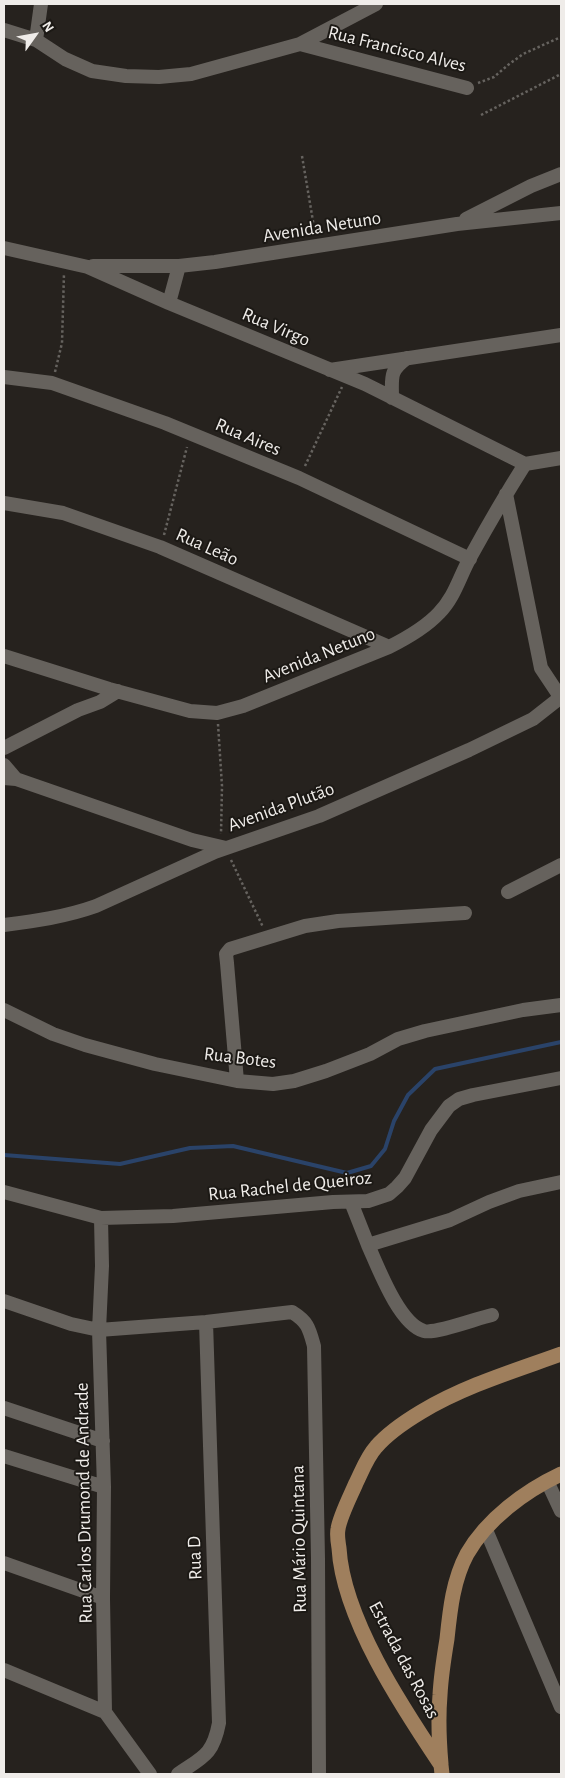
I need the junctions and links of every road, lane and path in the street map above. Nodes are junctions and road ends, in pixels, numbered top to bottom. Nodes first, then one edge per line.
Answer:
1 (41, 4) edge
2 (376, 4) edge
3 (4, 30) edge
4 (561, 36) edge
5 (36, 40) junction
6 (300, 44) junction
7 (561, 74) edge
8 (467, 88) joint
9 (481, 115) dead end
10 (302, 156) dead end
11 (561, 174) edge
12 (561, 213) edge
13 (456, 224) junction
14 (317, 247) junction
15 (4, 248) edge
16 (64, 262) junction
17 (88, 266) junction
18 (179, 266) junction
19 (169, 303) junction
20 (561, 335) edge
21 (407, 358) junction
22 (329, 370) junction
23 (4, 377) edge
24 (347, 378) junction
25 (52, 383) junction
26 (392, 398) junction
27 (191, 434) junction
28 (561, 458) edge
29 (525, 464) junction
30 (299, 478) junction
31 (506, 494) junction
32 (4, 503) edge
33 (160, 546) junction
34 (470, 559) junction
35 (389, 647) junction
36 (4, 656) edge
37 (94, 685) junction
38 (118, 691) junction
39 (561, 698) edge
40 (78, 710) junction
41 (217, 713) junction
42 (4, 748) edge
43 (4, 765) edge
44 (10, 778) edge
45 (183, 837) junction
46 (226, 848) junction
47 (192, 862) junction
48 (561, 864) edge
49 (508, 892) dead end
50 (465, 913) dead end
51 (4, 925) edge
52 (267, 937) junction
53 (561, 1005) edge
54 (4, 1010) edge
55 (561, 1078) edge
56 (237, 1081) junction
57 (561, 1182) edge
58 (4, 1192) edge
59 (351, 1202) junction
60 (102, 1218) junction
61 (368, 1245) junction
62 (4, 1301) edge
63 (492, 1315) dead end
64 (206, 1322) junction
65 (99, 1330) junction
66 (561, 1354) edge
67 (4, 1408) edge
68 (103, 1441) junction
69 (4, 1456) edge
70 (561, 1474) edge
71 (547, 1481) junction
72 (104, 1487) junction
73 (561, 1511) edge
74 (486, 1530) junction
75 (4, 1563) edge
76 (103, 1598) junction
77 (4, 1670) edge
78 (561, 1707) edge
79 (105, 1712) junction
80 (442, 1770) edge
81 (150, 1774) edge
82 (178, 1774) edge
83 (319, 1774) edge

1 - 5 street
2 - 6 street
3 - 5 street
4 - 8 path, Rua Francisco Alves
5 - 6 street
6 - 8 street, Rua Francisco Alves
7 - 9 path
10 - 14 path
11 - 13 street
12 - 13 street, Avenida Netuno
13 - 14 street, Avenida Netuno
14 - 18 street, Avenida Netuno
15 - 16 street, Rua Virgo
16 - 17 street, Rua Virgo
16 - 25 path
17 - 18 street, Avenida Netuno
17 - 19 street, Rua Virgo
18 - 19 street
19 - 22 street, Rua Virgo
20 - 21 street
21 - 22 street
21 - 26 street
22 - 24 street, Rua Virgo
23 - 25 street, Rua Aires
24 - 26 street, Rua Virgo
24 - 30 path
25 - 27 street, Rua Aires
26 - 29 street, Rua Virgo
27 - 30 street, Rua Aires
27 - 33 path
28 - 29 street
29 - 31 street, Avenida Netuno
30 - 34 street, Rua Aires
31 - 34 street, Avenida Netuno
31 - 39 street
32 - 33 street, Rua Leão
33 - 35 street, Rua Leão
34 - 35 street, Avenida Netuno
35 - 41 street, Avenida Netuno
36 - 37 street, Avenida Netuno
37 - 38 street, Avenida Netuno
37 - 40 street
38 - 40 street
38 - 41 street, Avenida Netuno
39 - 46 street, Avenida Plutão
40 - 42 street
41 - 46 path
43 - 44 street
44 - 45 street
45 - 46 street
45 - 47 street
46 - 47 street, Avenida Plutão
46 - 52 path
47 - 51 street, Avenida Plutão
48 - 49 street
50 - 52 street
52 - 56 street
53 - 56 street, Rua Botes
54 - 56 street, Rua Botes
55 - 59 street, Rua Rachel de Queiroz
57 - 61 street
58 - 60 street, Rua Rachel de Queiroz
59 - 60 street, Rua Rachel de Queiroz
59 - 61 street
60 - 65 street, Rua Carlos Drumond de Andrade
61 - 63 street
62 - 65 street
64 - 65 street
64 - 82 street, Rua D
64 - 83 street, Rua Mário Quintana
65 - 68 street, Rua Carlos Drumond de Andrade
66 - 80 main road, Estrada das Rosas
67 - 68 street
68 - 72 street, Rua Carlos Drumond de Andrade
69 - 72 street
70 - 71 main road
71 - 73 street
71 - 74 main road
72 - 76 street, Rua Carlos Drumond de Andrade
74 - 78 street
74 - 80 main road
75 - 76 street
76 - 79 street, Rua Carlos Drumond de Andrade
77 - 79 street
79 - 81 street

